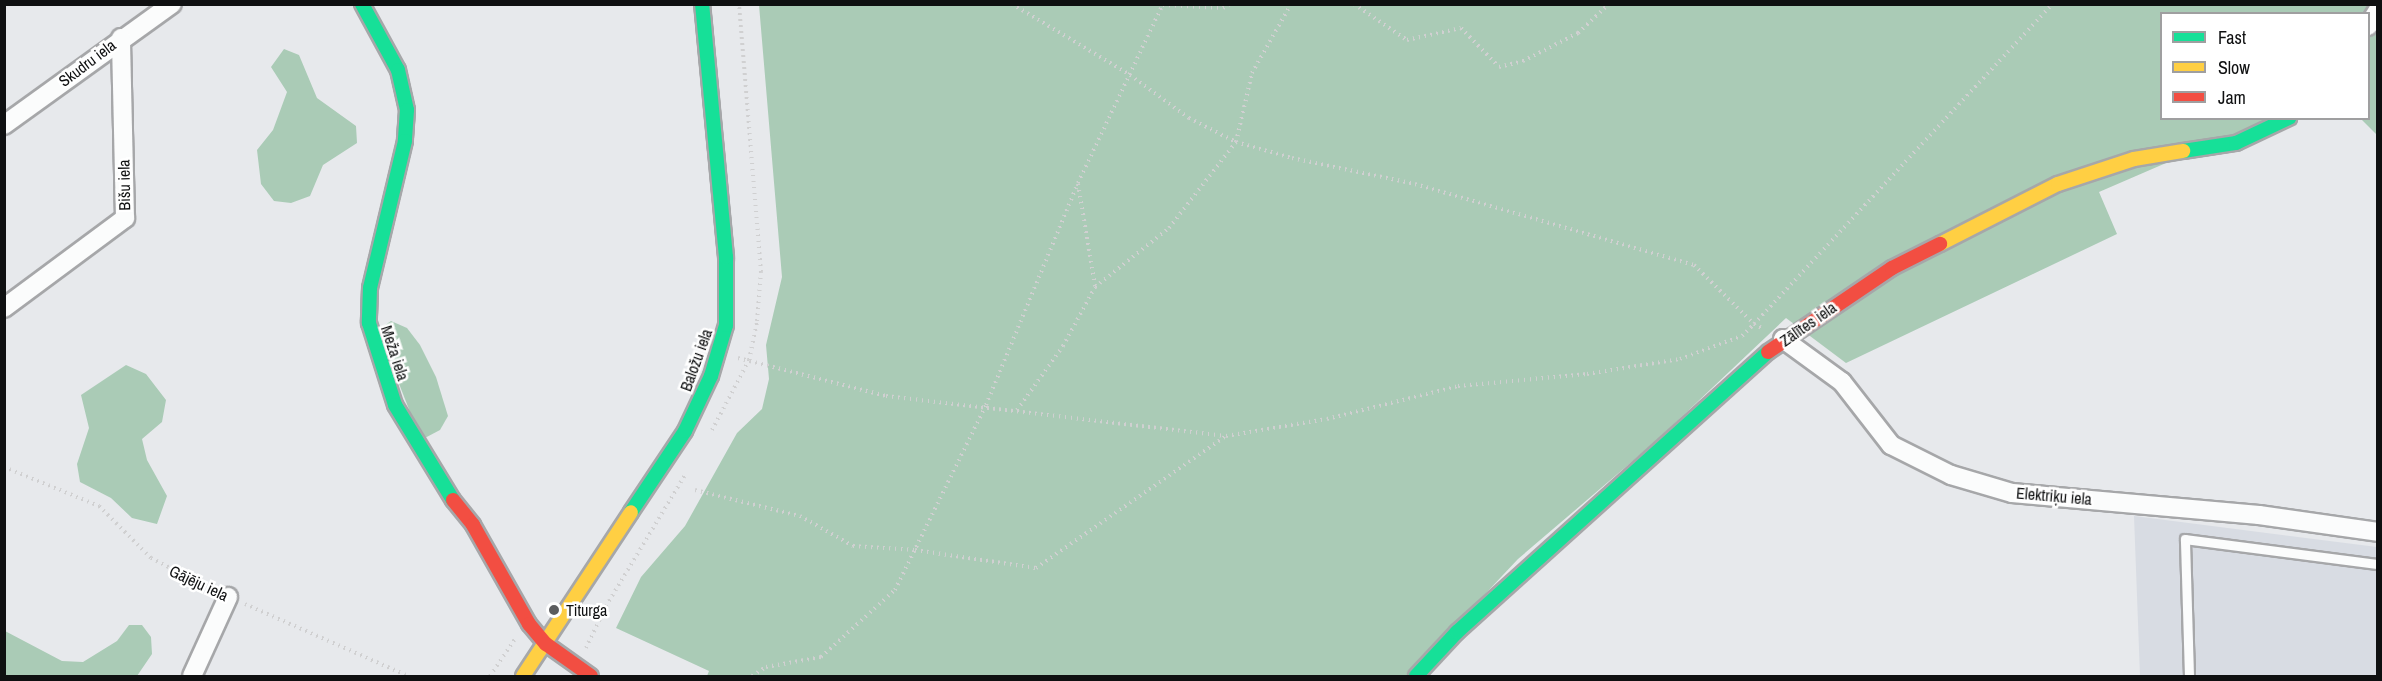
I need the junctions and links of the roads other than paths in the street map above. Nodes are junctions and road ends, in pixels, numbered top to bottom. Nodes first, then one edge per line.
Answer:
1 (172, 4) edge
2 (362, 4) edge
3 (702, 4) edge
4 (2378, 10) edge
5 (2370, 23) edge
6 (121, 38) junction
7 (2285, 120) edge
8 (4, 125) edge
9 (4, 308) edge
10 (1783, 339) junction
11 (2378, 532) edge
12 (2378, 564) edge
13 (228, 597) road end
14 (546, 644) junction
15 (192, 676) edge
16 (524, 676) edge
17 (591, 676) edge
18 (1416, 676) edge
19 (2188, 676) edge

1 - 6 street, Skudru iela
2 - 14 street, Meža iela
3 - 14 street, Baložu iela
4 - 5 street
6 - 8 street, Skudru iela
6 - 9 street, Bišu iela
7 - 10 street, Zālītes iela
10 - 11 street, Elektriķu iela
10 - 18 street, Zālītes iela
12 - 19 lane
13 - 15 street
14 - 16 street, Baložu iela
14 - 17 street, Meža iela

